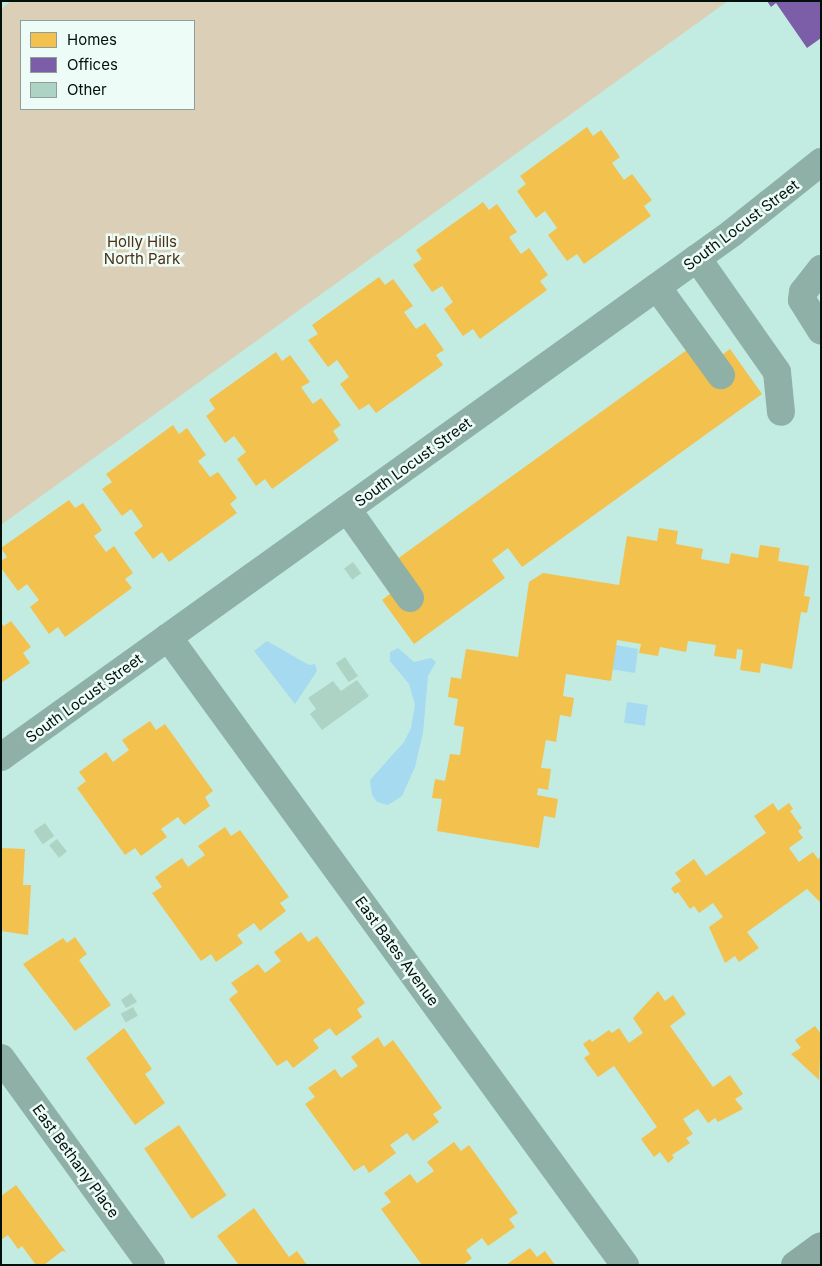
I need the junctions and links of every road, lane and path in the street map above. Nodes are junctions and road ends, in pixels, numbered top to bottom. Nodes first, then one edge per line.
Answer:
1 (821, 162) edge
2 (697, 258) junction
3 (821, 269) edge
4 (663, 282) junction
5 (821, 331) edge
6 (722, 365) dead end
7 (781, 412) dead end
8 (340, 514) junction
9 (399, 597) dead end
10 (168, 637) junction
11 (1, 757) edge
12 (1, 1058) edge
13 (821, 1246) edge
14 (151, 1265) edge
15 (625, 1265) edge
16 (795, 1265) edge

1 - 2 street, South Locust Street
2 - 4 street, South Locust Street
2 - 7 street
3 - 5 street
4 - 6 street
4 - 8 street, South Locust Street
8 - 9 street
8 - 10 street, South Locust Street
10 - 11 street, South Locust Street
10 - 15 street, East Bates Avenue
12 - 14 street, East Bethany Place
13 - 16 main road

